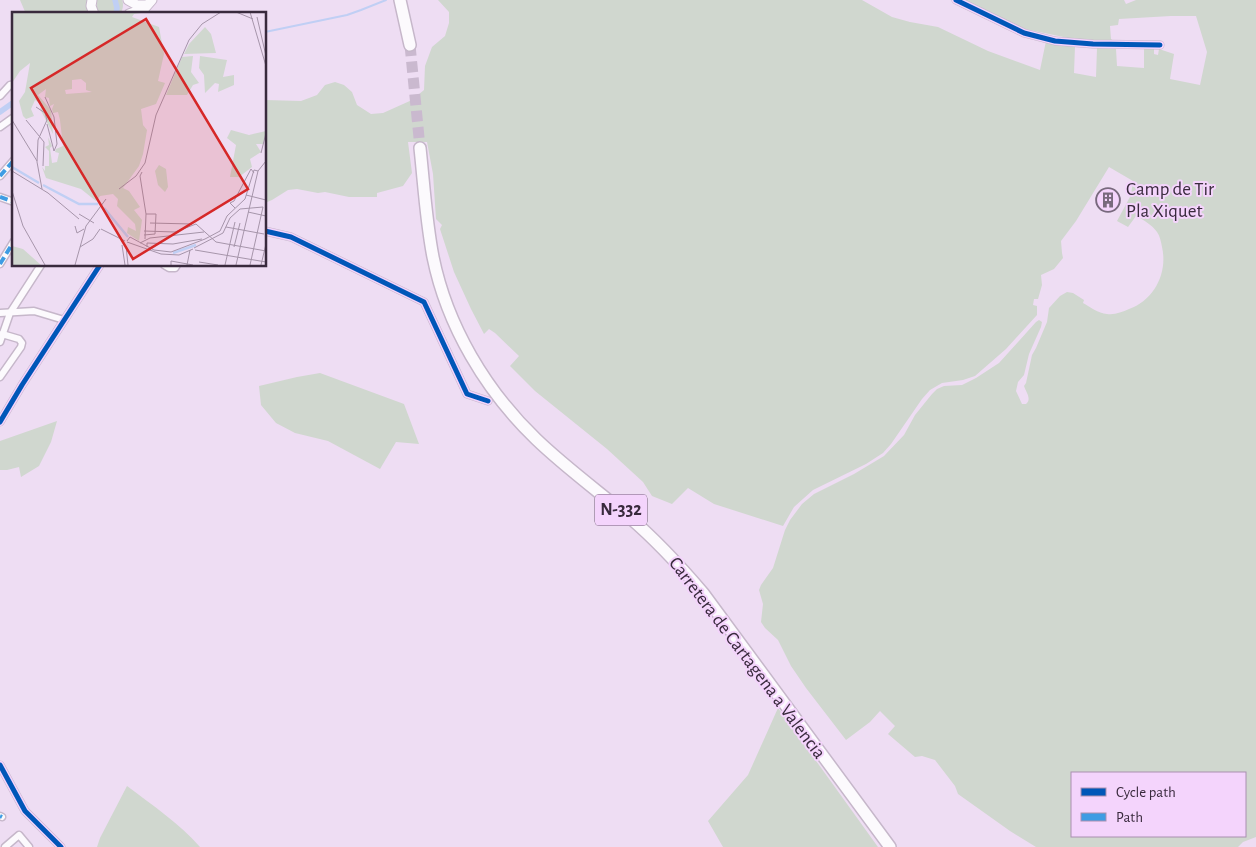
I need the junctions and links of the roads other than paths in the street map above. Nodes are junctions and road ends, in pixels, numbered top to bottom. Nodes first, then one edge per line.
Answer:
1 (127, 0) edge
2 (956, 0) edge
3 (150, 2) edge
4 (401, 2) edge
5 (134, 12) edge
6 (410, 45) tunnel mouth
7 (1160, 45) dead end
8 (12, 84) edge
9 (0, 96) edge
10 (12, 118) edge
11 (0, 127) edge
12 (420, 148) tunnel mouth
13 (12, 162) edge
14 (0, 176) edge
15 (0, 197) edge
16 (12, 201) edge
17 (266, 231) edge
18 (12, 244) edge
19 (0, 264) edge
20 (40, 266) edge
21 (99, 266) edge
22 (0, 313) edge
23 (10, 313) junction
24 (64, 320) junction
25 (2, 334) junction
26 (0, 342) edge
27 (0, 376) edge
28 (488, 401) dead end
29 (0, 422) edge
30 (0, 765) edge
31 (5, 847) edge
32 (29, 847) edge
33 (61, 847) edge
34 (890, 847) edge

1 - 3 street
2 - 7 street
3 - 5 street
4 - 6 highway
8 - 9 street
10 - 11 street
12 - 34 highway, Carretera de Cartagena a Valencia / N-332
13 - 14 street
15 - 16 street
17 - 28 street
18 - 19 street
20 - 23 street
21 - 24 street
22 - 23 street
23 - 24 street
23 - 25 street
24 - 29 street
25 - 26 street
25 - 27 street
30 - 33 street
31 - 32 street

